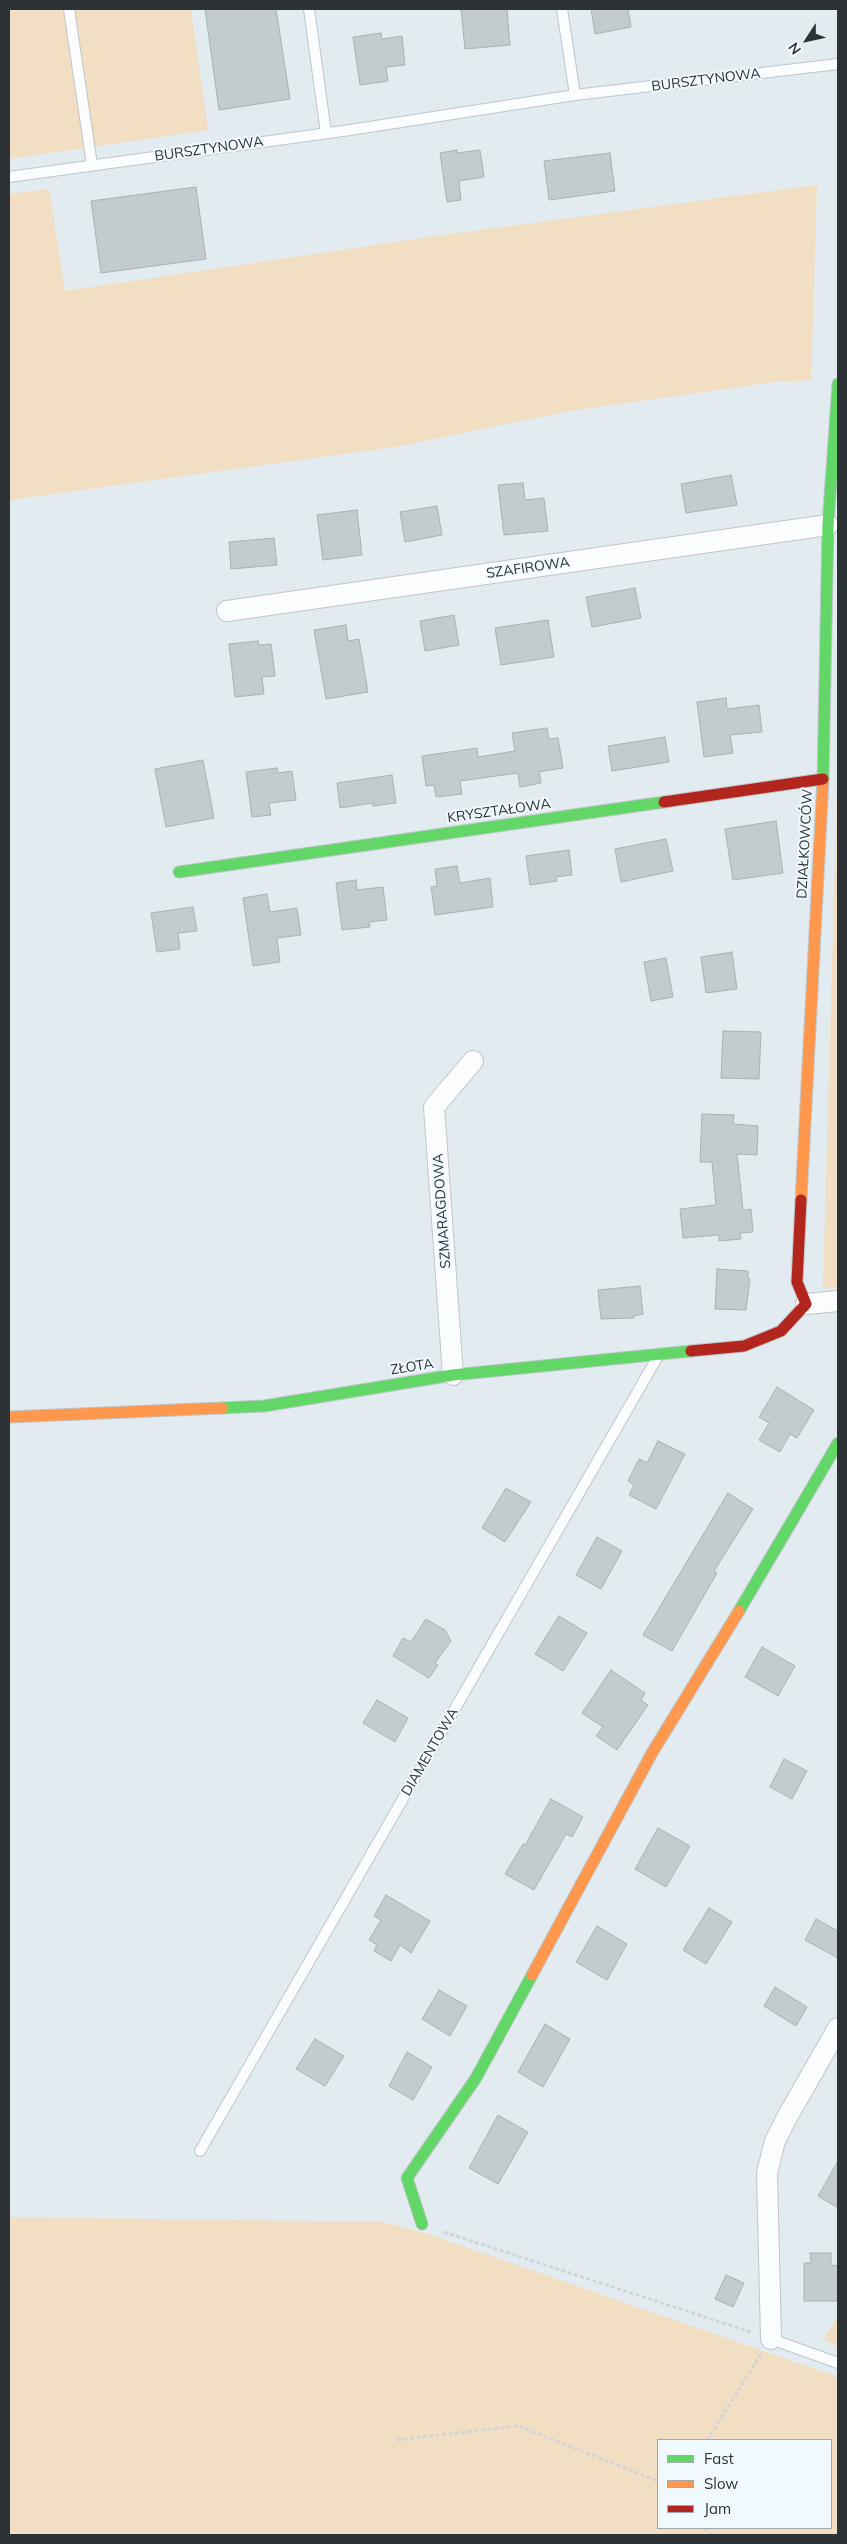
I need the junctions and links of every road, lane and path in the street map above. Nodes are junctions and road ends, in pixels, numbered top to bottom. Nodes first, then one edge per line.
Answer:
1 (69, 9) edge
2 (309, 9) edge
3 (562, 9) edge
4 (838, 64) edge
5 (575, 95) junction
6 (326, 133) junction
7 (92, 165) junction
8 (9, 177) edge
9 (838, 384) edge
10 (828, 525) junction
11 (227, 611) dead end
12 (823, 779) junction
13 (179, 872) dead end
14 (473, 1061) dead end
15 (838, 1301) edge
16 (806, 1304) junction
17 (660, 1353) junction
18 (453, 1375) junction
19 (9, 1417) edge
20 (838, 1443) edge
21 (838, 2028) edge
22 (200, 2151) dead end
23 (422, 2224) joint
24 (771, 2339) junction
25 (838, 2363) edge
26 (708, 2439) edge
27 (397, 2440) dead end
28 (657, 2481) edge

1 - 7 lane
2 - 6 lane
3 - 5 lane
4 - 5 lane, BURSZTYNOWA
5 - 6 lane, BURSZTYNOWA
6 - 7 lane, BURSZTYNOWA
7 - 8 lane, BURSZTYNOWA
9 - 10 street, DZIAŁKOWCÓW
10 - 11 street, SZAFIROWA
10 - 12 street, DZIAŁKOWCÓW
12 - 13 street, KRYSZTAŁOWA
12 - 16 street, DZIAŁKOWCÓW
14 - 18 street, SZMARAGDOWA
15 - 16 street
16 - 17 street, ZŁOTA
17 - 18 street, ZŁOTA
17 - 22 lane, DIAMENTOWA
18 - 19 street, ZŁOTA
20 - 23 street
21 - 24 street
23 - 24 path
24 - 25 lane
24 - 26 path
27 - 28 path

